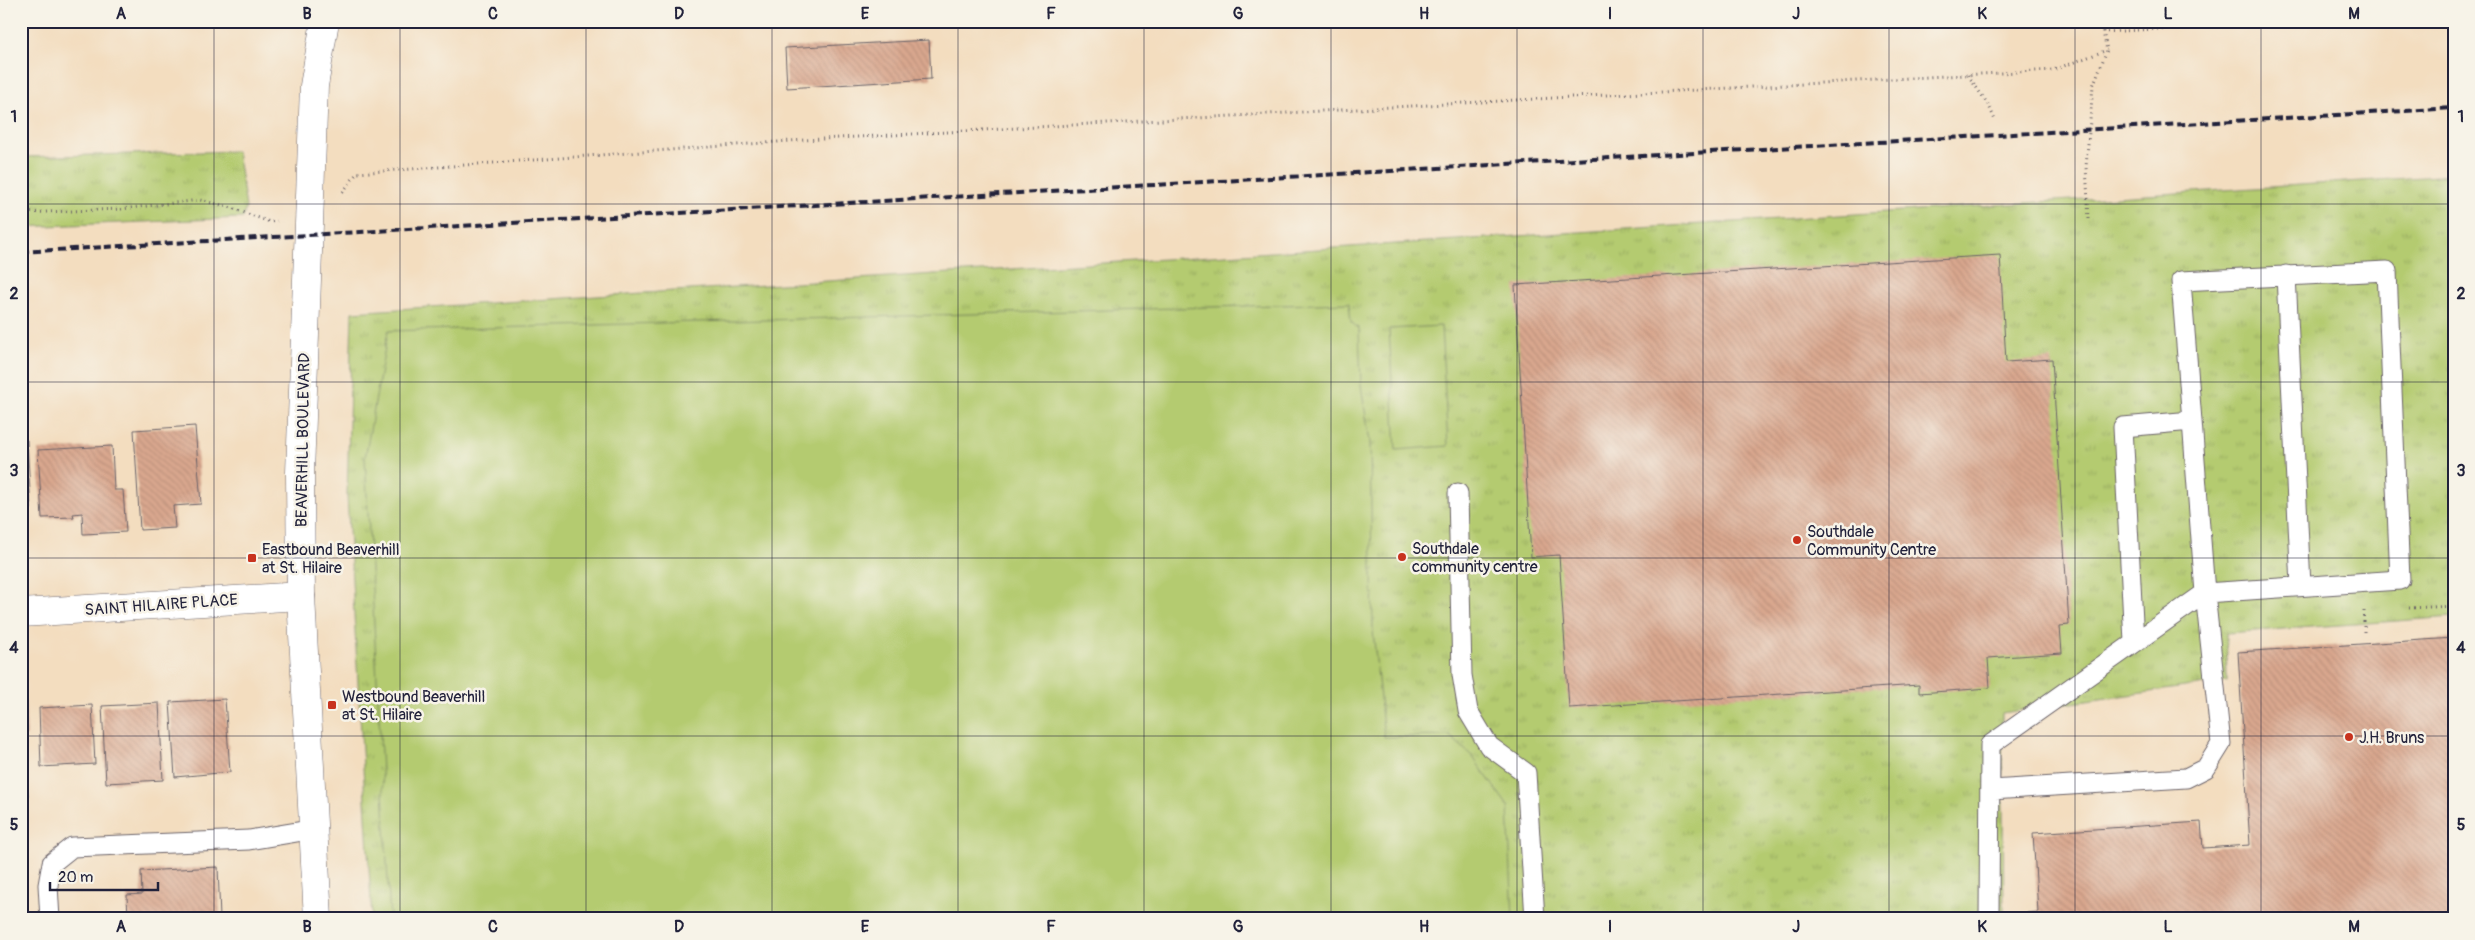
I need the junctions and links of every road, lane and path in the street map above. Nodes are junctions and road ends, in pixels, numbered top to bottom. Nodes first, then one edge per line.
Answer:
1 (325, 21) edge
2 (2103, 21) edge
3 (2300, 21) edge
4 (2103, 32) junction
5 (2107, 50) junction
6 (1968, 75) junction
7 (1995, 120) dead end
8 (21, 213) edge
9 (310, 218) junction
10 (2089, 219) dead end
11 (2286, 275) junction
12 (2192, 422) junction
13 (1458, 493) dead end
14 (2301, 586) junction
15 (2205, 593) junction
16 (302, 596) junction
17 (2364, 610) dead end
18 (21, 613) edge
19 (2364, 636) dead end
20 (2134, 642) junction
21 (1991, 790) junction
22 (315, 829) junction
23 (50, 919) edge
24 (318, 919) edge
25 (1535, 919) edge
26 (1989, 919) edge

1 - 9 street, BEAVERHILL BOULEVARD
2 - 4 path
3 - 4 path
4 - 5 path
5 - 6 path
5 - 10 path
6 - 7 path
6 - 9 path
8 - 9 path
9 - 16 street, BEAVERHILL BOULEVARD
11 - 12 lane
11 - 14 lane
11 - 14 lane
12 - 15 lane
12 - 20 lane
13 - 25 lane
14 - 15 lane
15 - 20 lane
15 - 21 lane
16 - 18 street, SAINT HILAIRE PLACE
16 - 22 street, BEAVERHILL BOULEVARD
17 - 19 path
20 - 21 lane
21 - 26 lane
22 - 23 lane
22 - 24 street, BEAVERHILL BOULEVARD

